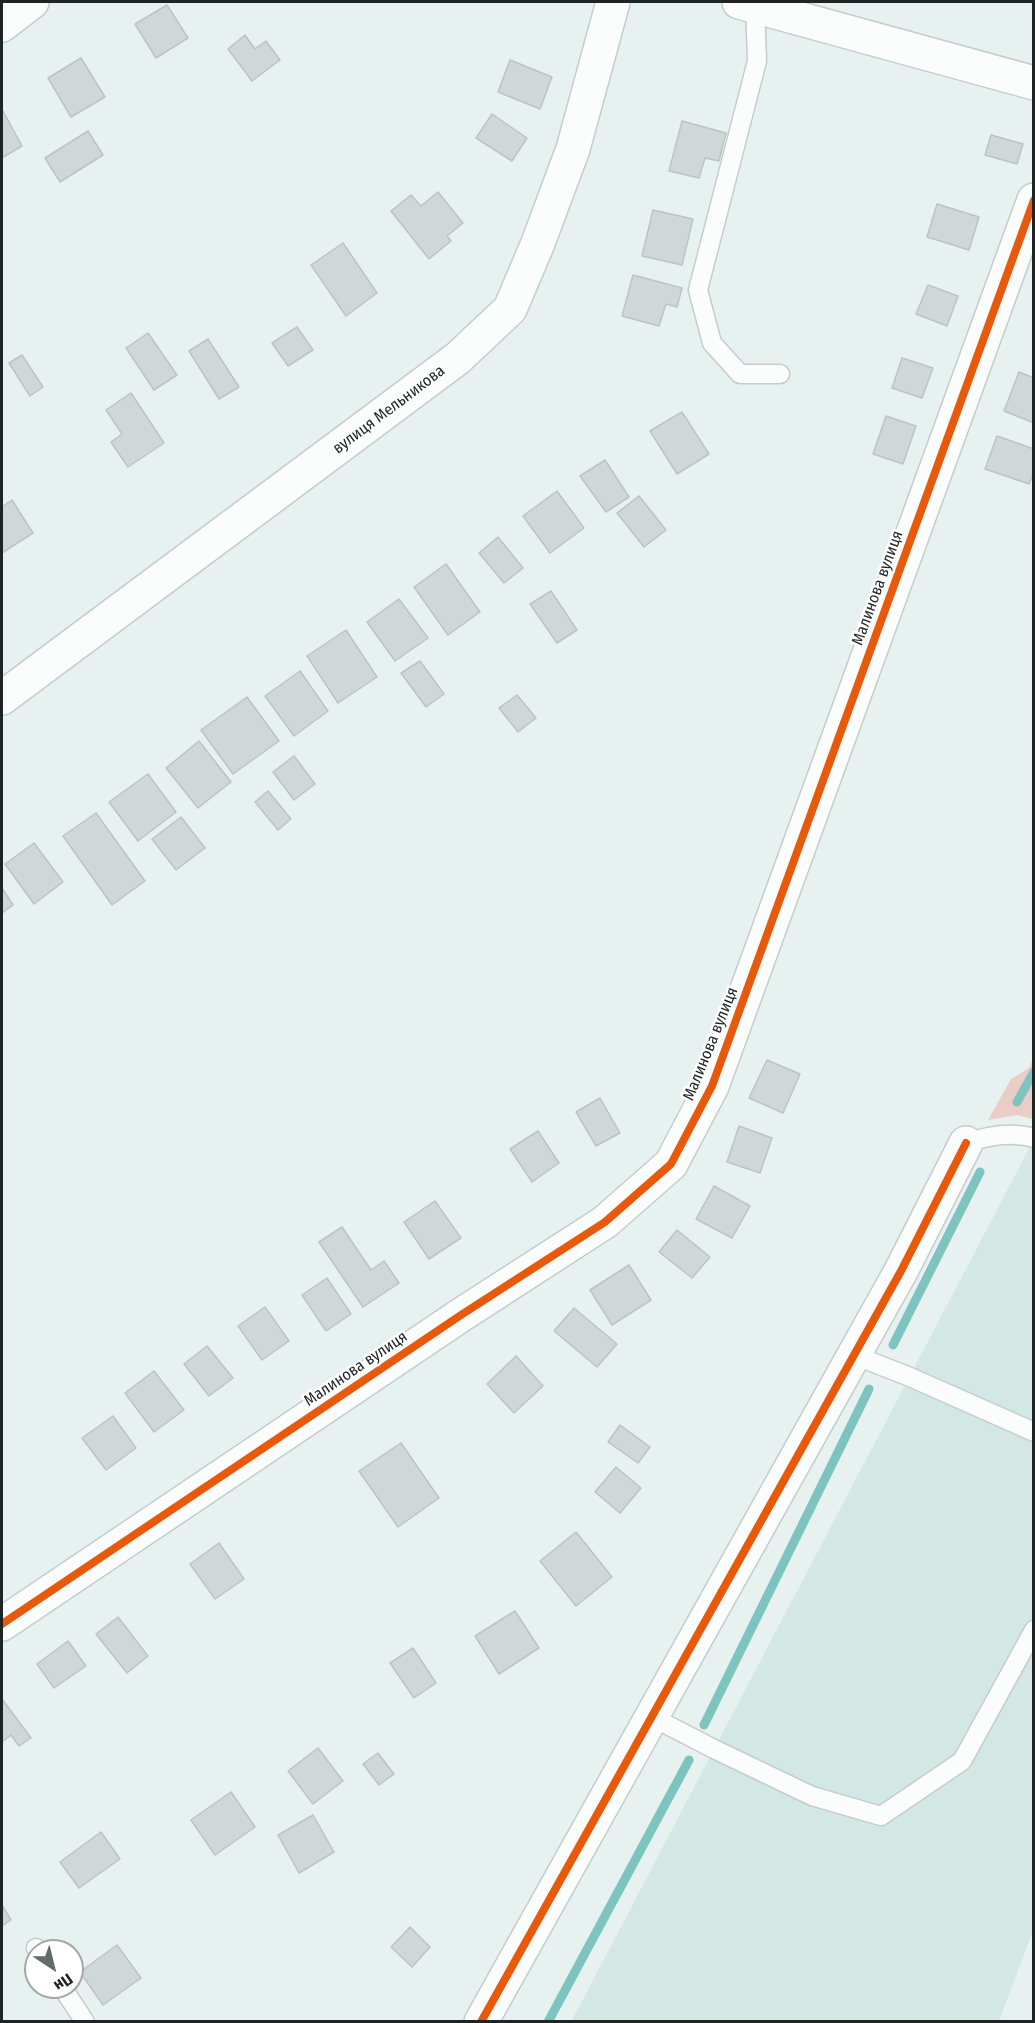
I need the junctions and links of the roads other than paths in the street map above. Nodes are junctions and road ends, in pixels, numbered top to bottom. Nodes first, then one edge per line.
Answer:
1 (32, 2) edge
2 (613, 2) edge
3 (747, 4) edge
4 (2, 25) edge
5 (1034, 83) edge
6 (1034, 200) edge
7 (780, 374) dead end
8 (2, 698) edge
9 (1034, 1138) edge
10 (966, 1143) joint
11 (854, 1355) junction
12 (1034, 1432) edge
13 (2, 1624) edge
14 (1034, 1630) edge
15 (652, 1717) junction
16 (70, 1999) edge
17 (85, 2022) edge
18 (481, 2022) edge

1 - 4 street
2 - 8 street, вулиця Мельникова
3 - 5 street
3 - 7 lane
6 - 13 street, Малинова вулиця
9 - 10 lane
10 - 11 street
11 - 12 lane
11 - 15 street
14 - 15 lane
15 - 18 street
16 - 17 lane

